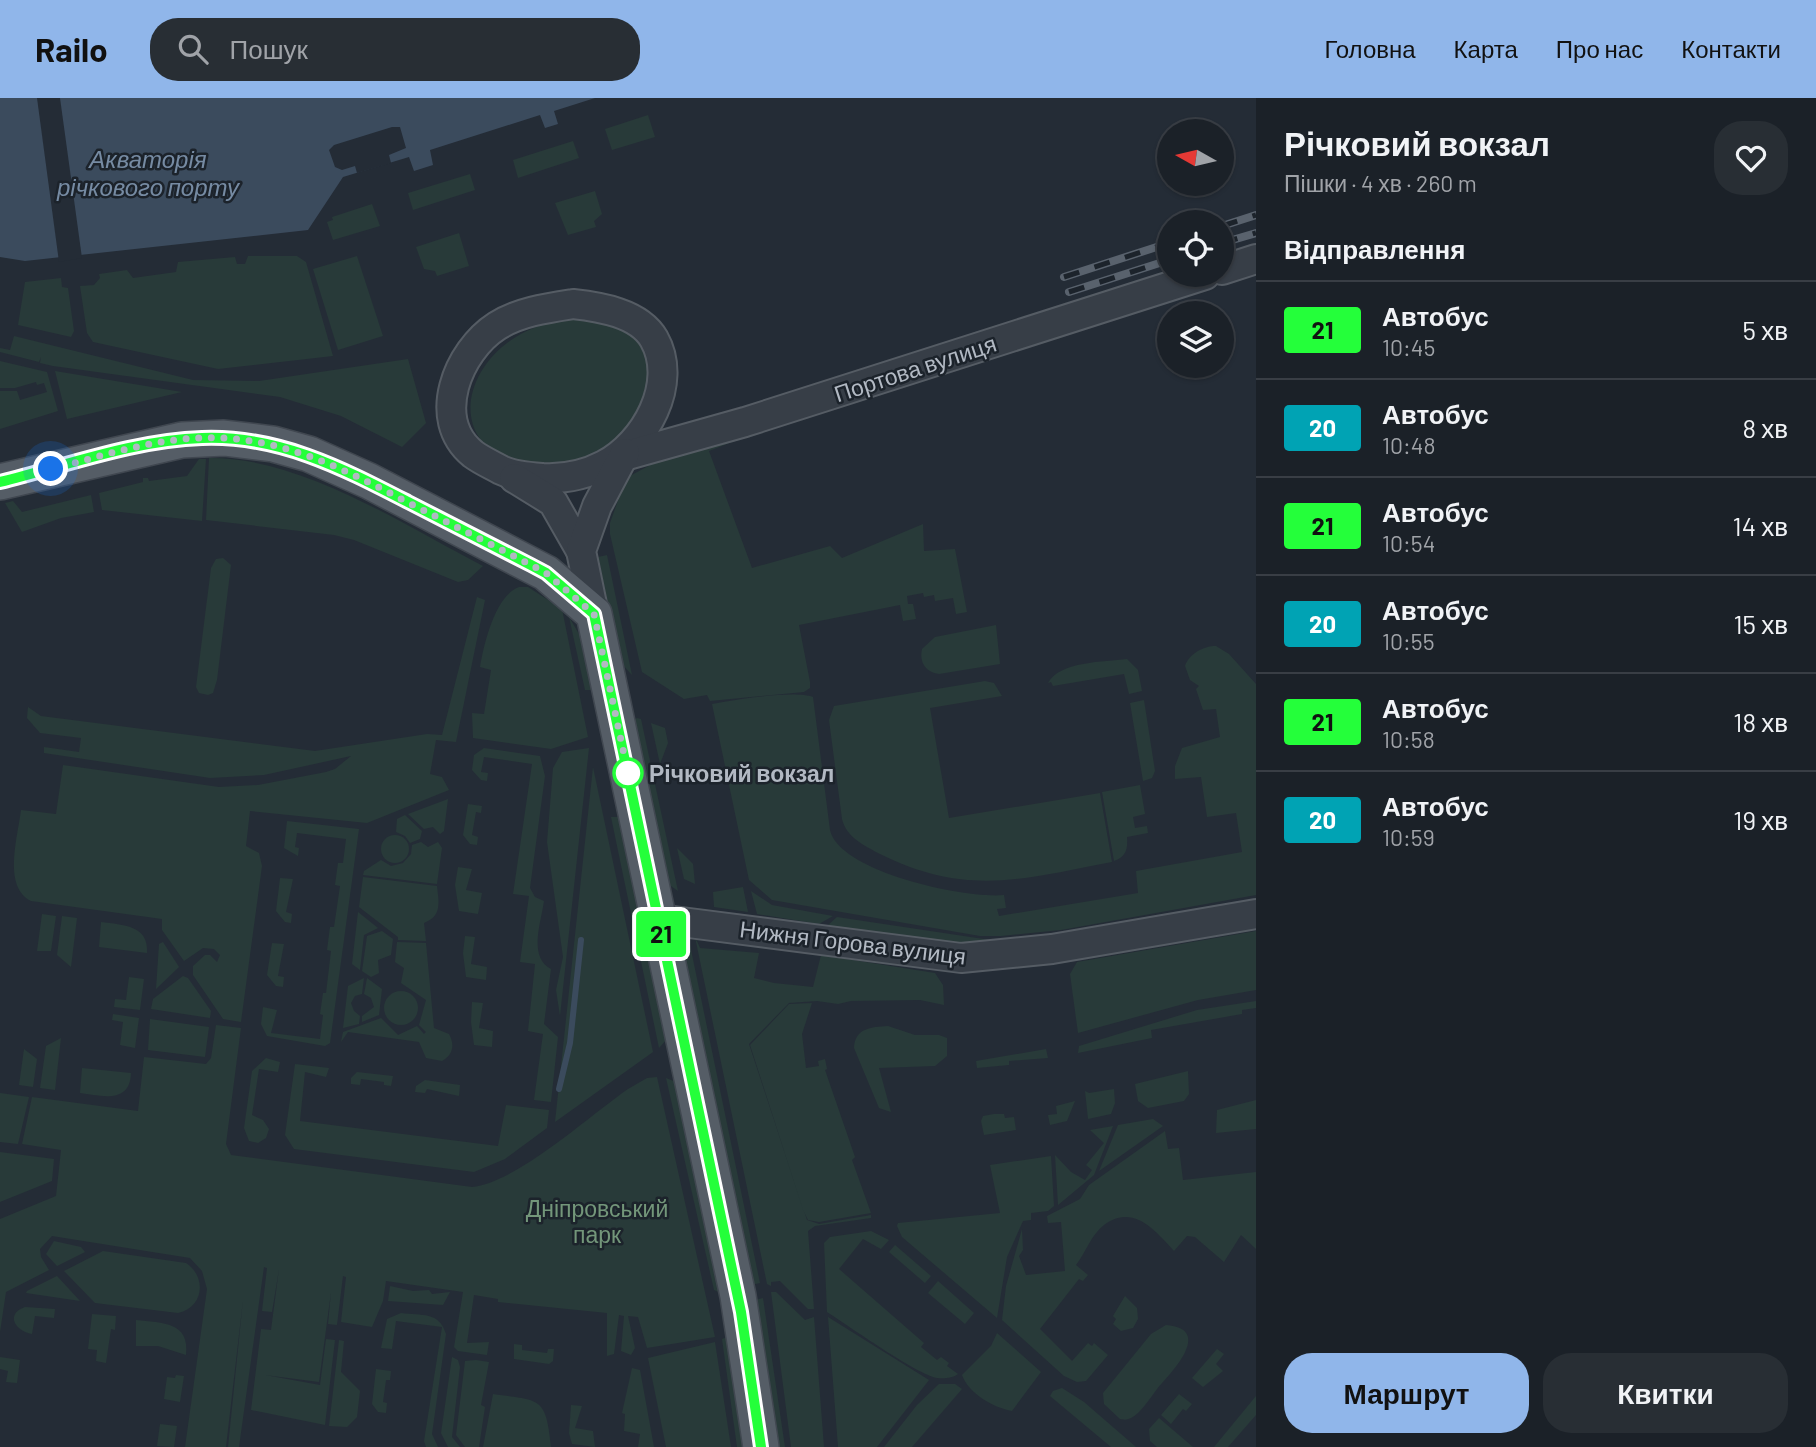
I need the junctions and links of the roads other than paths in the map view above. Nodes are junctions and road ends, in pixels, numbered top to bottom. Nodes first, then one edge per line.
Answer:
1 (1256, 258) edge
2 (1234, 266) edge
3 (1168, 287) edge
4 (629, 448) junction
5 (507, 473) junction
6 (0, 482) edge
7 (582, 551) junction
8 (594, 614) junction
9 (1256, 914) edge
10 (658, 919) junction
11 (761, 1447) edge

1 - 2 street
3 - 4 street, Портова вулиця
4 - 5 street
4 - 5 street
4 - 7 street
5 - 7 street
6 - 8 main road
7 - 8 street
8 - 10 main road
9 - 10 street, Нижня Горова вулиця
10 - 11 main road

